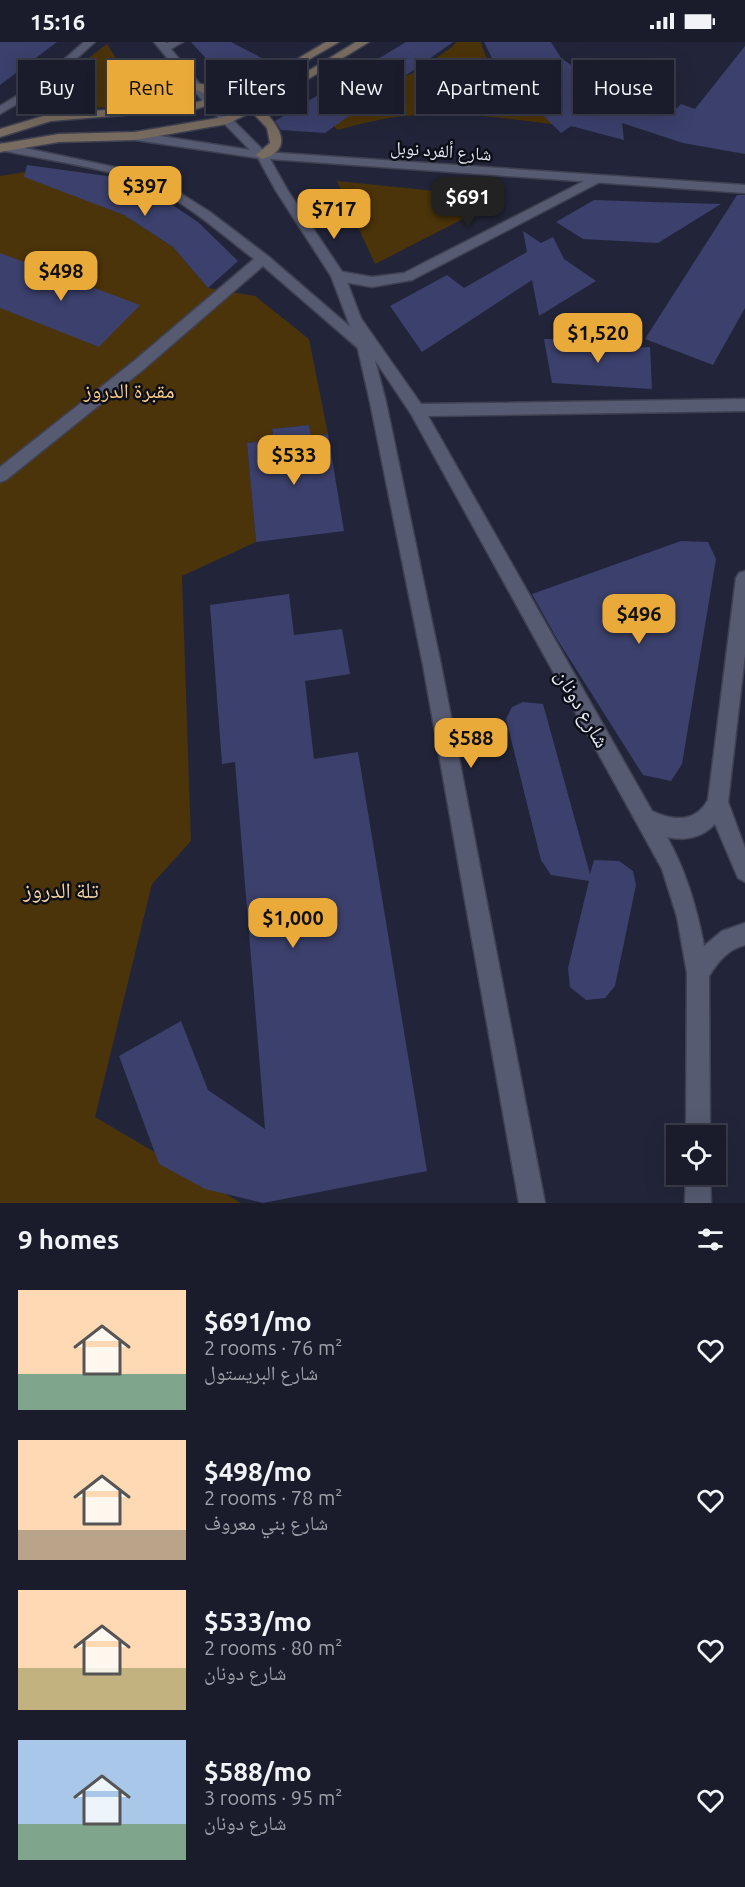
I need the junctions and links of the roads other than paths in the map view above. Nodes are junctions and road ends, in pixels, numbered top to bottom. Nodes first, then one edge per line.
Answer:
1 (90, 42) edge
2 (178, 42) edge
3 (334, 42) edge
4 (364, 42) edge
5 (162, 45) edge
6 (303, 60) edge
7 (307, 75) edge
8 (196, 86) junction
9 (206, 89) edge
10 (206, 98) edge
11 (206, 104) edge
12 (0, 111) edge
13 (221, 114) edge
14 (239, 114) edge
15 (260, 114) edge
16 (227, 120) junction
17 (0, 133) edge
18 (135, 136) junction
19 (1, 147) edge
20 (262, 155) junction
21 (596, 179) junction
22 (745, 189) edge
23 (263, 259) junction
24 (338, 276) junction
25 (353, 317) junction
26 (364, 345) junction
27 (745, 405) edge
28 (417, 410) junction
29 (0, 476) edge
30 (745, 578) edge
31 (718, 802) junction
32 (646, 819) junction
33 (745, 871) edge
34 (745, 934) edge
35 (698, 972) junction
36 (698, 1125) edge
37 (698, 1185) edge
38 (532, 1203) edge
39 (698, 1203) edge

1 - 12 street
2 - 5 street
3 - 6 main road
4 - 7 main road
5 - 8 street, شارع دونان
8 - 9 main road
8 - 10 street, شارع دونان
11 - 17 main road
13 - 16 street, شارع دونان
14 - 16 main road
15 - 20 main road
16 - 18 main road
16 - 20 street, شارع دونان
18 - 19 main road
18 - 20 street, شارع ألفرد نوبل
19 - 23 street
20 - 21 street, شارع ألفرد نوبل
20 - 24 street, شارع دونان
21 - 22 street, شارع ألفرد نوبل
21 - 24 street
23 - 26 street
23 - 29 street
24 - 25 street, شارع دونان
25 - 26 street, شارع دونان
25 - 28 street, شارع دونان
26 - 38 street, شارع دونان
27 - 28 street
28 - 32 street, شارع دونان
30 - 31 street
31 - 32 street
31 - 33 street
32 - 35 street, شارع دونان
34 - 35 street
35 - 36 street, شارع دونان
37 - 39 street

